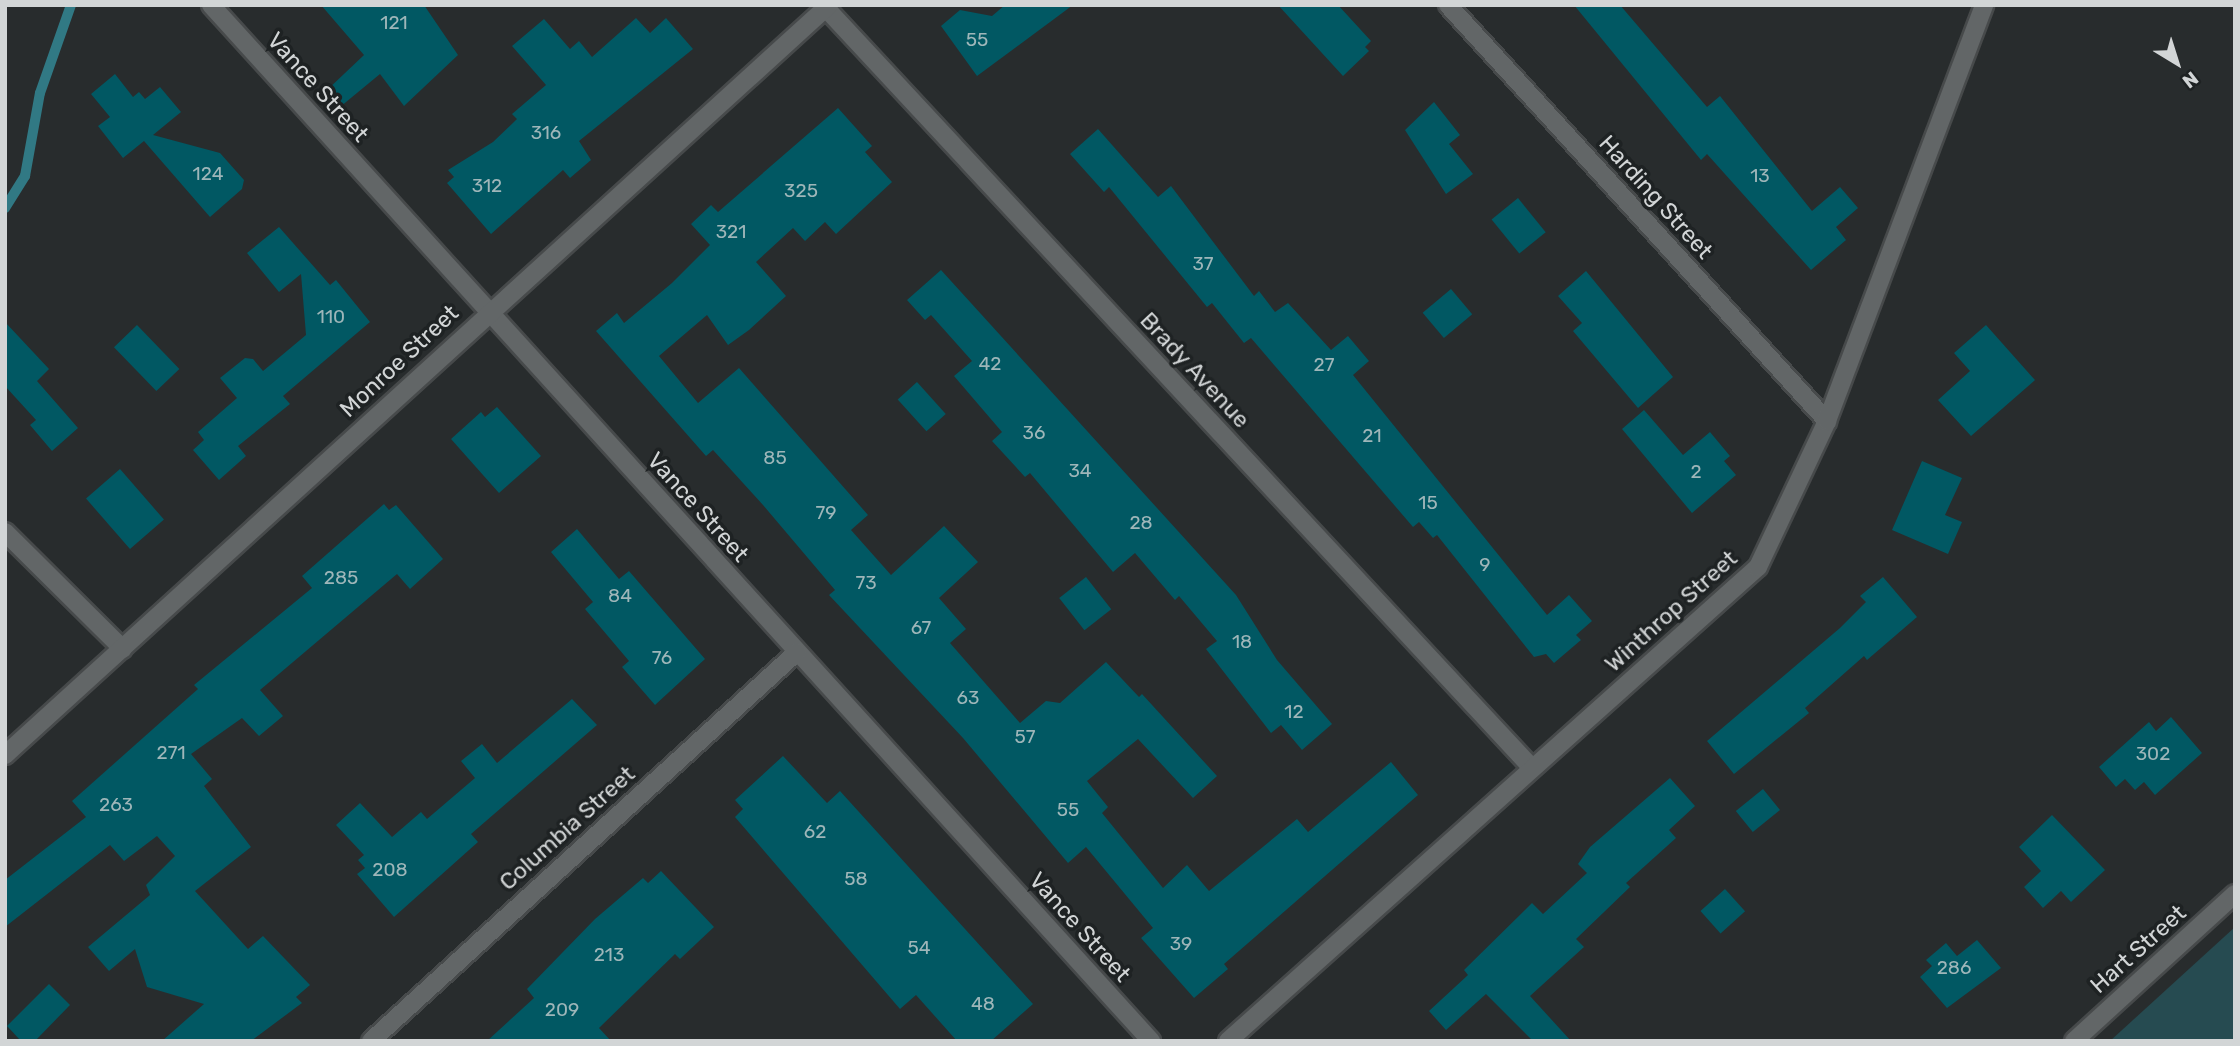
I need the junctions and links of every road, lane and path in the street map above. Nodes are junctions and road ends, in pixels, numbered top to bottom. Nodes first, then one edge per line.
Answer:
1 (211, 5) edge
2 (1448, 5) edge
3 (1984, 5) edge
4 (826, 6) edge
5 (488, 313) junction
6 (1827, 421) junction
7 (5, 532) edge
8 (123, 649) junction
9 (797, 652) junction
10 (5, 755) edge
11 (1531, 767) junction
12 (2235, 894) edge
13 (370, 1041) edge
14 (1150, 1041) edge
15 (1228, 1041) edge
16 (2074, 1041) edge

1 - 5 street, Vance Street
2 - 6 street, Harding Street
3 - 6 street, Winthrop Street
4 - 5 street, Monroe Street
4 - 11 street, Brady Avenue
5 - 8 street, Monroe Street
5 - 9 street, Vance Street
6 - 11 street, Winthrop Street
7 - 8 street
8 - 10 street, Monroe Street
9 - 13 street, Columbia Street
9 - 14 street, Vance Street
11 - 15 street, Winthrop Street
12 - 16 street, Hart Street

